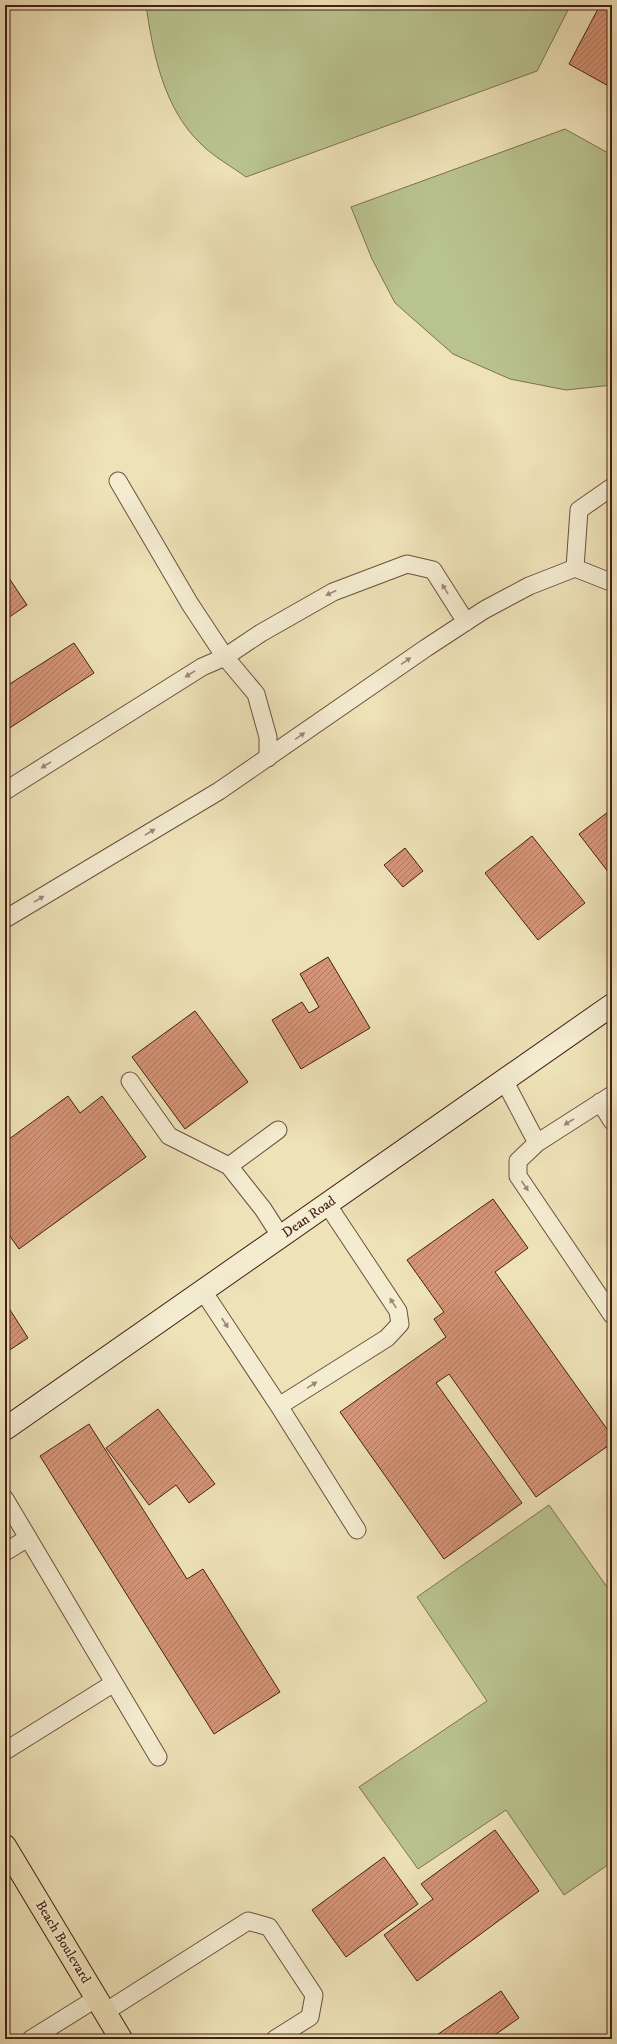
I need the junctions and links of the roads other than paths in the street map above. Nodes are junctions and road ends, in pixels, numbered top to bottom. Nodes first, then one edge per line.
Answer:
1 (118, 481) dead end
2 (612, 487) edge
3 (575, 568) junction
4 (612, 581) edge
5 (466, 622) junction
6 (225, 657) junction
7 (268, 758) junction
8 (5, 790) edge
9 (5, 919) edge
10 (612, 1004) edge
11 (504, 1080) junction
12 (130, 1081) dead end
13 (606, 1099) edge
14 (612, 1121) edge
15 (278, 1130) dead end
16 (537, 1142) junction
17 (229, 1166) junction
18 (327, 1204) junction
19 (281, 1237) junction
20 (203, 1291) junction
21 (612, 1315) edge
22 (279, 1406) junction
23 (5, 1429) edge
24 (5, 1499) edge
25 (357, 1530) dead end
26 (28, 1538) junction
27 (5, 1552) edge
28 (114, 1682) junction
29 (5, 1751) edge
30 (158, 1758) dead end
31 (5, 1846) edge
32 (101, 2005) junction
33 (31, 2039) edge
34 (121, 2039) edge
35 (275, 2039) edge

1 - 6 lane
2 - 3 lane
3 - 4 lane
3 - 5 lane
5 -> 6 lane
7 -> 5 lane
6 - 7 lane
6 -> 8 lane
9 -> 7 lane
10 - 11 main road, Dean Road
11 - 16 lane
11 - 18 main road, Dean Road
12 - 17 lane
13 - 14 lane
13 -> 16 lane
15 - 17 lane
16 -> 21 lane
17 - 19 lane
18 - 19 main road, Dean Road
22 -> 18 lane
19 - 20 main road, Dean Road
20 -> 22 lane
20 - 23 main road, Dean Road
22 - 25 lane
24 - 26 lane
26 - 27 lane
26 - 28 lane
28 - 29 lane
28 - 30 lane
31 - 32 highway, Beach Boulevard
32 - 33 lane
32 - 34 highway, Beach Boulevard
32 - 35 lane

